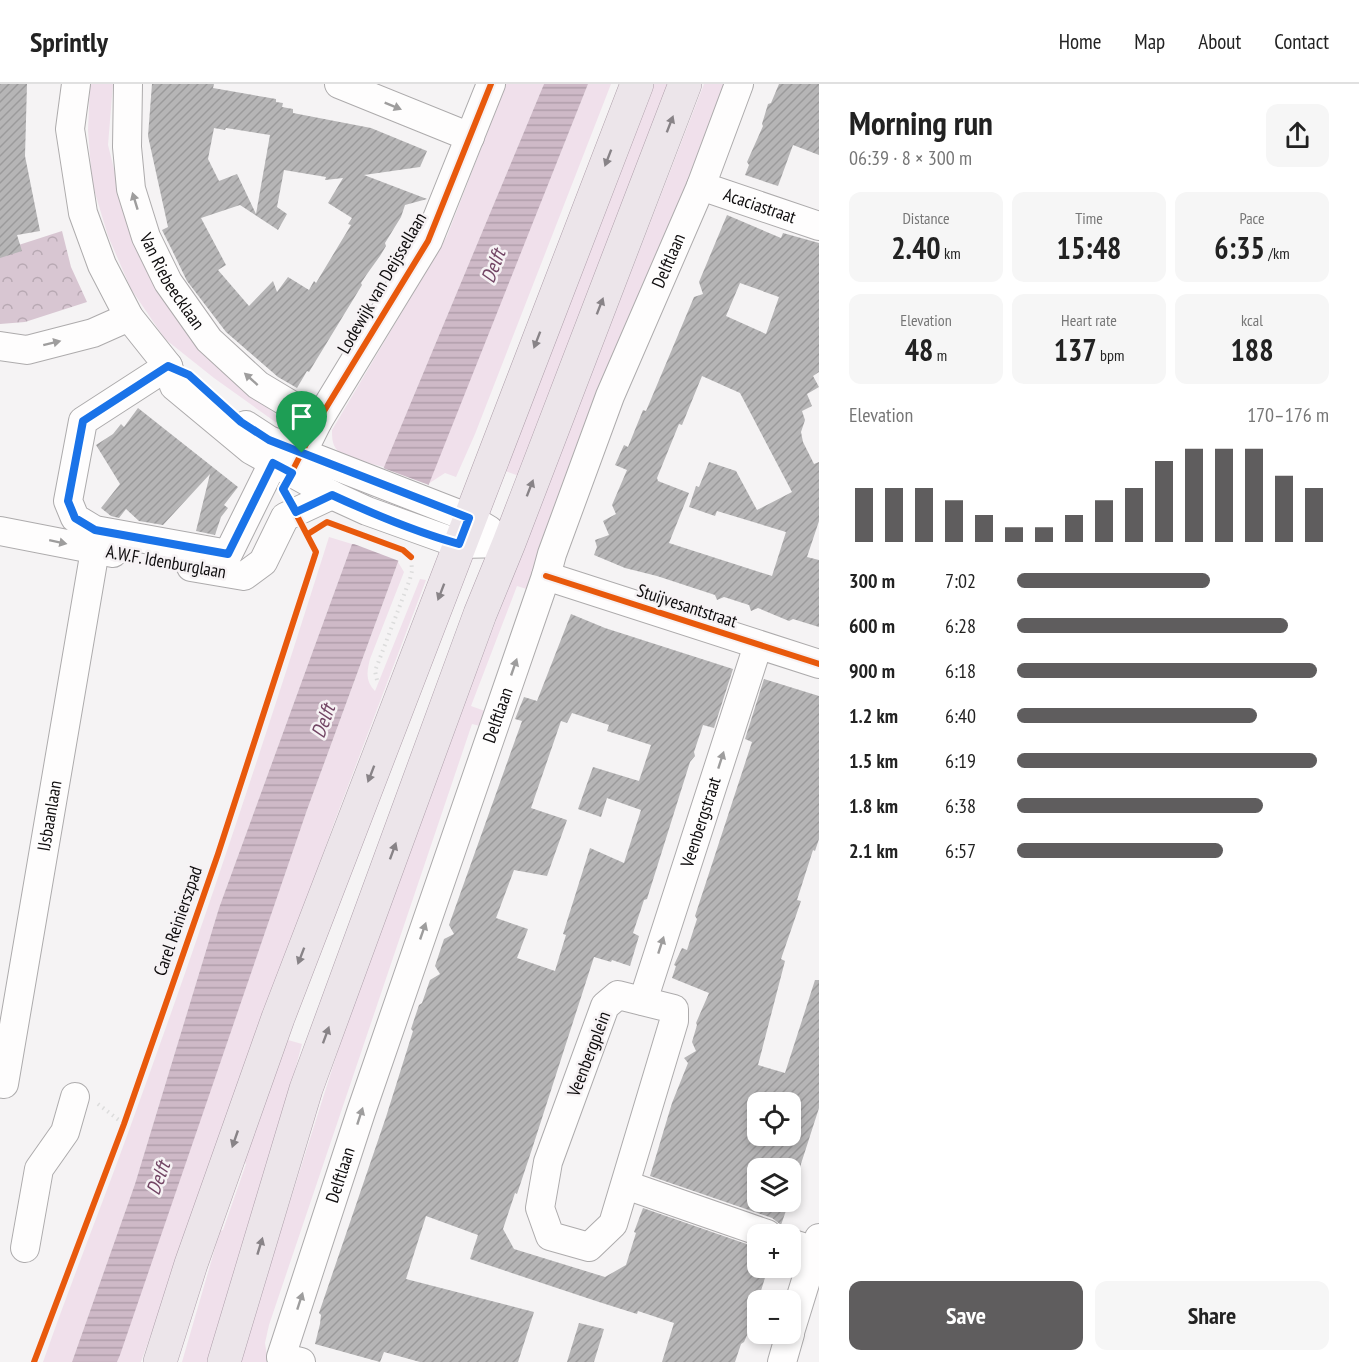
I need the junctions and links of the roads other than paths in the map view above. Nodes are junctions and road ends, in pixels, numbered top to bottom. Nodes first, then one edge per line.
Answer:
1 (76, 84) edge
2 (128, 84) edge
3 (339, 84) edge
4 (490, 84) edge
5 (637, 84) edge
6 (686, 84) edge
7 (740, 84) edge
8 (470, 137) junction
9 (701, 186) junction
10 (819, 226) edge
11 (129, 317) junction
12 (0, 345) edge
13 (168, 366) junction
14 (318, 421) junction
15 (289, 463) junction
16 (332, 495) junction
17 (0, 531) edge
18 (464, 531) junction
19 (509, 543) junction
20 (94, 549) junction
21 (546, 576) junction
22 (758, 645) junction
23 (819, 664) edge
24 (643, 1001) junction
25 (4, 1084) dead end
26 (85, 1099) road end
27 (626, 1185) junction
28 (747, 1227) edge
29 (808, 1244) edge
30 (25, 1248) dead end
31 (799, 1290) edge
32 (787, 1344) edge
33 (291, 1359) edge
34 (160, 1362) edge
35 (224, 1362) edge
36 (782, 1362) edge

1 - 11 street
14 -> 2 street, Van Riebeecklaan
3 -> 8 street
4 - 8 street, Lodewijk van Deijssellaan
5 -> 18 main road
19 -> 6 main road
7 - 9 street, Delftlaan
8 - 14 street, Lodewijk van Deijssellaan
9 - 10 street, Acaciastraat
9 - 21 street, Delftlaan
12 -> 11 street
11 - 13 street
13 - 15 street
13 - 15 street
14 - 15 street, Lodewijk van Deijssellaan
15 - 16 street
15 - 18 street
16 - 18 street
16 - 20 street, A.W.F. Idenburglaan
17 -> 20 street, A.W.F. Idenburglaan
18 - 19 street
18 -> 34 main road
35 -> 19 main road
20 - 25 street, IJsbaanlaan
21 - 22 street, Stuijvesantstraat
33 -> 21 street, Delftlaan
22 - 23 street, Stuijvesantstraat
24 -> 22 street, Veenbergstraat
24 - 27 street, Veenbergplein
24 - 27 street, Veenbergplein
26 - 30 street
27 - 28 street
29 - 31 street
32 - 36 street

